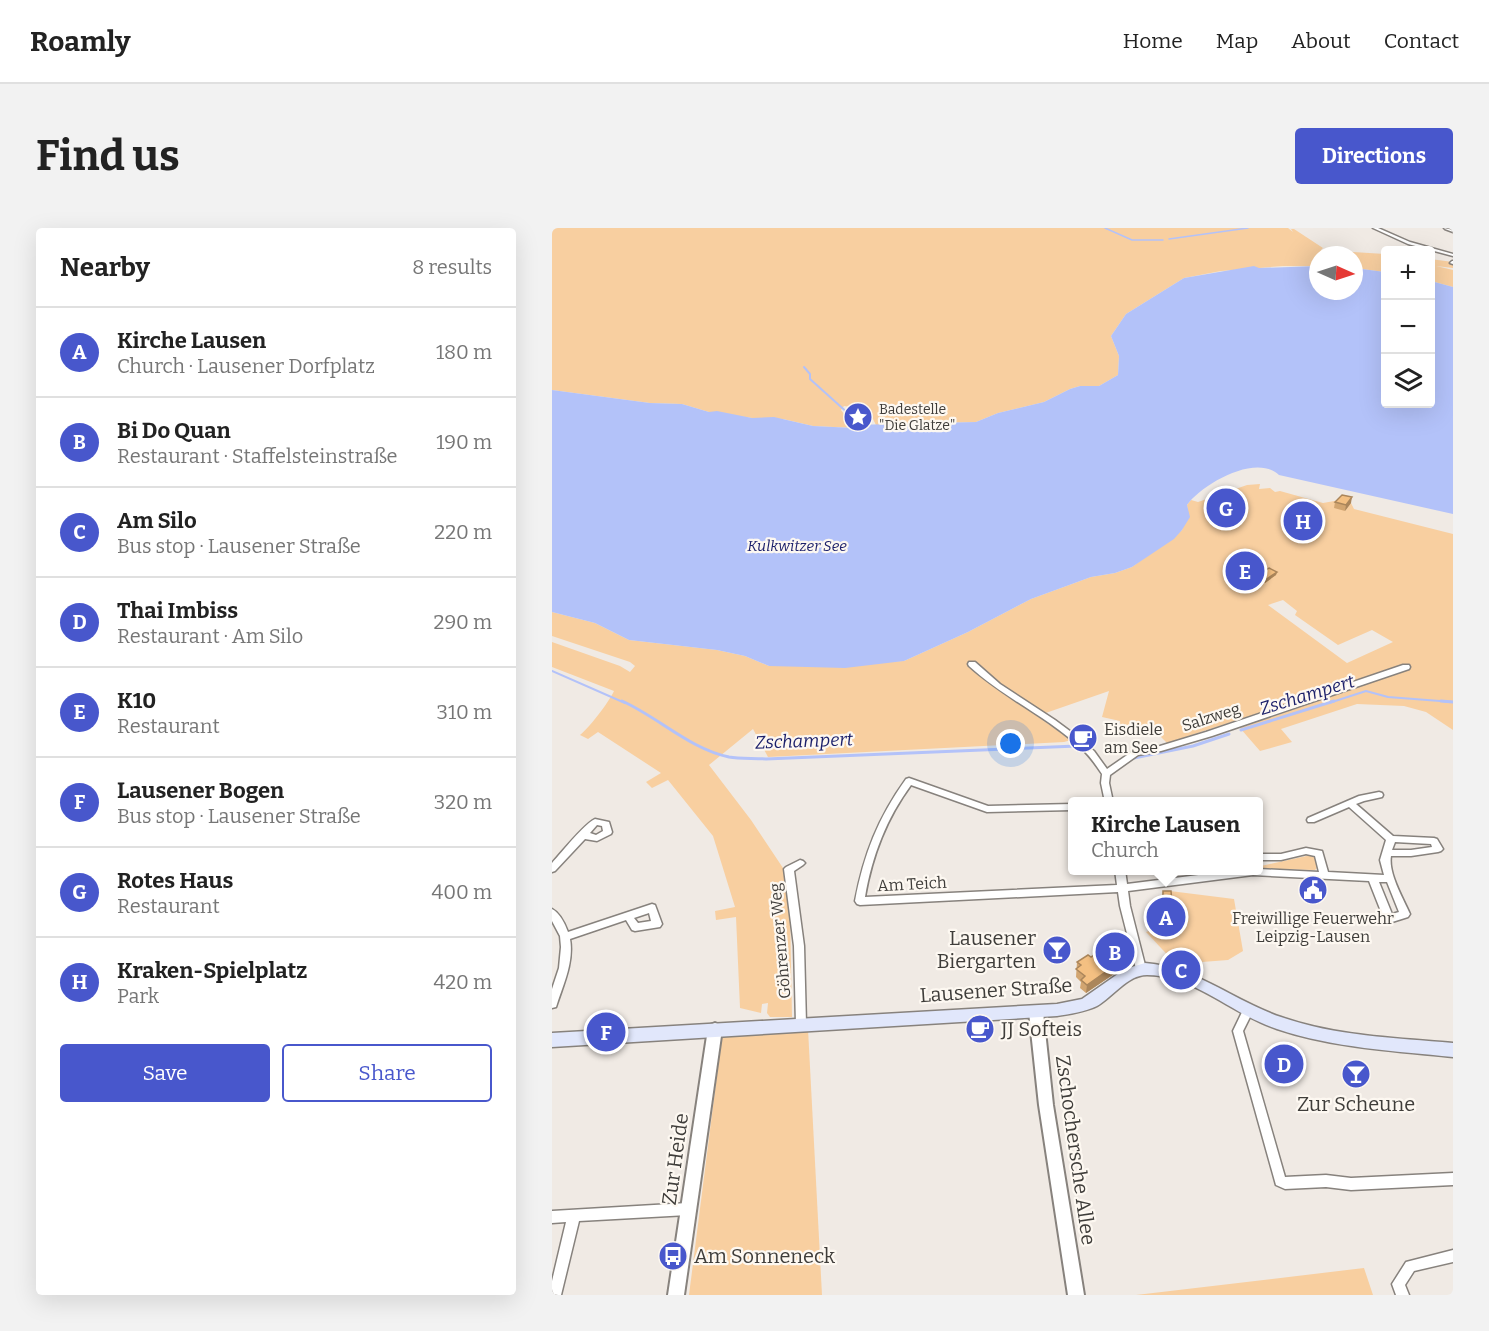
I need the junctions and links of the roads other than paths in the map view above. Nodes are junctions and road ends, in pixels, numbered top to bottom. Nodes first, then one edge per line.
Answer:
1 (1375, 228) edge
2 (1446, 228) edge
3 (1453, 231) edge
4 (1453, 255) edge
5 (972, 664) dead end
6 (1406, 667) dead end
7 (1106, 774) junction
8 (1379, 795) dead end
9 (1108, 797) edge
10 (1350, 803) junction
11 (1068, 807) edge
12 (1311, 820) dead end
13 (582, 835) dead end
14 (1391, 839) junction
15 (1387, 852) junction
16 (1263, 857) edge
17 (800, 863) dead end
18 (552, 869) edge
19 (1263, 872) edge
20 (1121, 875) edge
21 (1205, 875) edge
22 (1324, 875) junction
23 (1372, 879) junction
24 (1390, 879) junction
25 (1123, 888) junction
26 (552, 913) edge
27 (628, 916) dead end
28 (567, 936) junction
29 (1141, 969) junction
30 (552, 1004) edge
31 (1248, 1011) junction
32 (1036, 1012) junction
33 (801, 1024) junction
34 (715, 1029) junction
35 (552, 1040) edge
36 (1453, 1050) edge
37 (1453, 1179) edge
38 (688, 1209) junction
39 (574, 1216) junction
40 (552, 1217) edge
41 (1453, 1256) edge
42 (555, 1295) edge
43 (676, 1295) edge
44 (1076, 1295) edge
45 (1403, 1295) edge

1 - 4 street
2 - 3 street
5 - 7 street
6 - 7 street, Salzweg
7 - 9 street
8 - 10 street
10 - 12 street
10 - 14 street
11 - 25 street, Am Teich
13 - 18 street
14 - 15 street
14 - 15 street
15 - 24 street
16 - 22 street
17 - 33 street, Göhrenzer Weg
19 - 22 street
20 - 25 street
21 - 25 street
22 - 23 street
23 - 24 street
23 - 24 street
25 - 29 street
26 - 28 street
27 - 28 street
28 - 30 street
29 - 31 main road
29 - 32 main road, Lausener Straße
31 - 36 main road
31 - 37 street
32 - 33 main road, Lausener Straße
32 - 44 street, Zschochersche Allee
33 - 34 main road, Lausener Straße
34 - 35 main road, Lausener Straße
34 - 38 street, Zur Heide
38 - 39 street
38 - 43 street, Zur Heide
39 - 40 street
39 - 42 street
41 - 45 street

